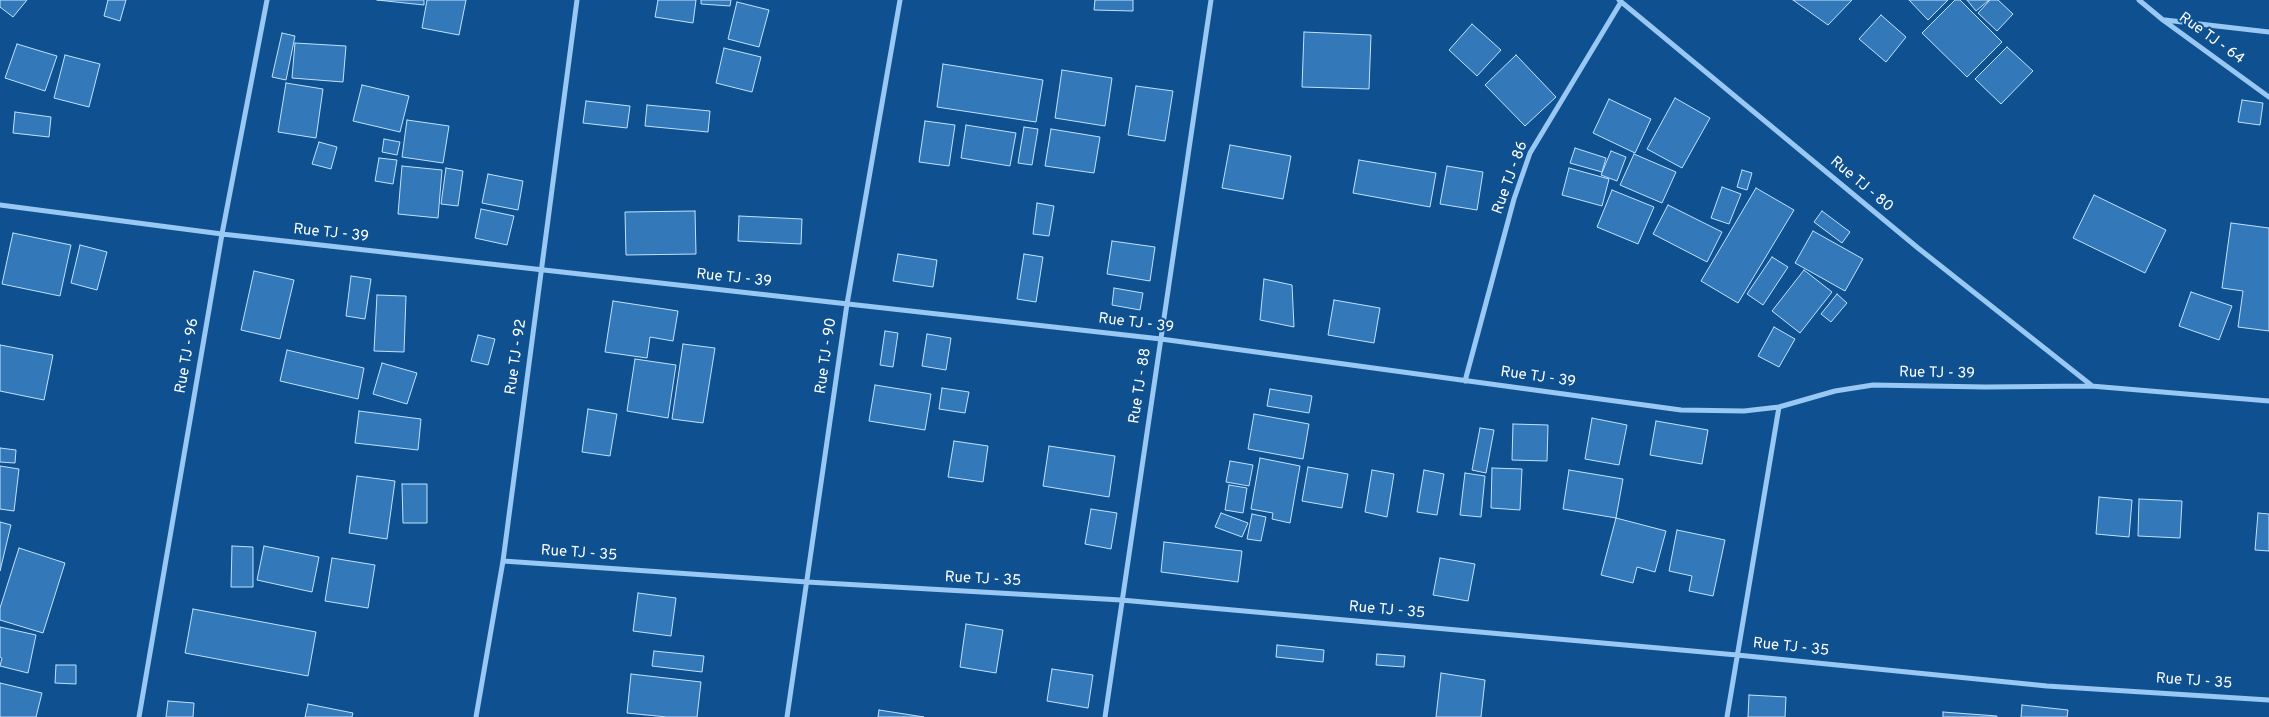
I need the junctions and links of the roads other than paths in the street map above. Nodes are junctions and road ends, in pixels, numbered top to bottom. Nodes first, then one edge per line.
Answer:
1 (267, 0) edge
2 (577, 0) edge
3 (900, 0) edge
4 (1211, 0) edge
5 (2139, 0) edge
6 (1620, 1) edge
7 (2163, 20) junction
8 (2269, 32) edge
9 (2269, 96) edge
10 (0, 206) edge
11 (222, 234) junction
12 (542, 270) junction
13 (847, 304) junction
14 (1161, 339) junction
15 (1465, 380) junction
16 (2091, 386) junction
17 (2269, 401) edge
18 (1779, 407) junction
19 (503, 560) junction
20 (807, 582) junction
21 (1121, 600) junction
22 (1737, 655) junction
23 (2269, 700) edge
24 (139, 717) edge
25 (476, 717) edge
26 (787, 717) edge
27 (1105, 717) edge
28 (1727, 717) edge

1 - 11 street, Rue TJ - 96
2 - 12 street, Rue TJ - 92
3 - 13 street, Rue TJ - 90
4 - 14 street, Rue TJ - 88
5 - 7 street, Rue TJ - 64
6 - 15 street, Rue TJ - 86
6 - 16 street, Rue TJ - 80
7 - 8 street
7 - 9 street, Rue TJ - 64
10 - 11 street, Rue TJ - 39
11 - 12 street, Rue TJ - 39
11 - 24 street, Rue TJ - 96
12 - 13 street, Rue TJ - 39
12 - 19 street, Rue TJ - 92
13 - 14 street, Rue TJ - 39
13 - 20 street, Rue TJ - 90
14 - 15 street, Rue TJ - 39
14 - 21 street, Rue TJ - 88
15 - 18 street, Rue TJ - 39
16 - 17 street, Rue TJ - 39
16 - 18 street, Rue TJ - 39
18 - 22 street
19 - 20 street, Rue TJ - 35
19 - 25 street, Rue TJ - 92
20 - 21 street, Rue TJ - 35
20 - 26 street, Rue TJ - 90
21 - 22 street, Rue TJ - 35
21 - 27 street, Rue TJ - 88
22 - 23 street, Rue TJ - 35
22 - 28 street

